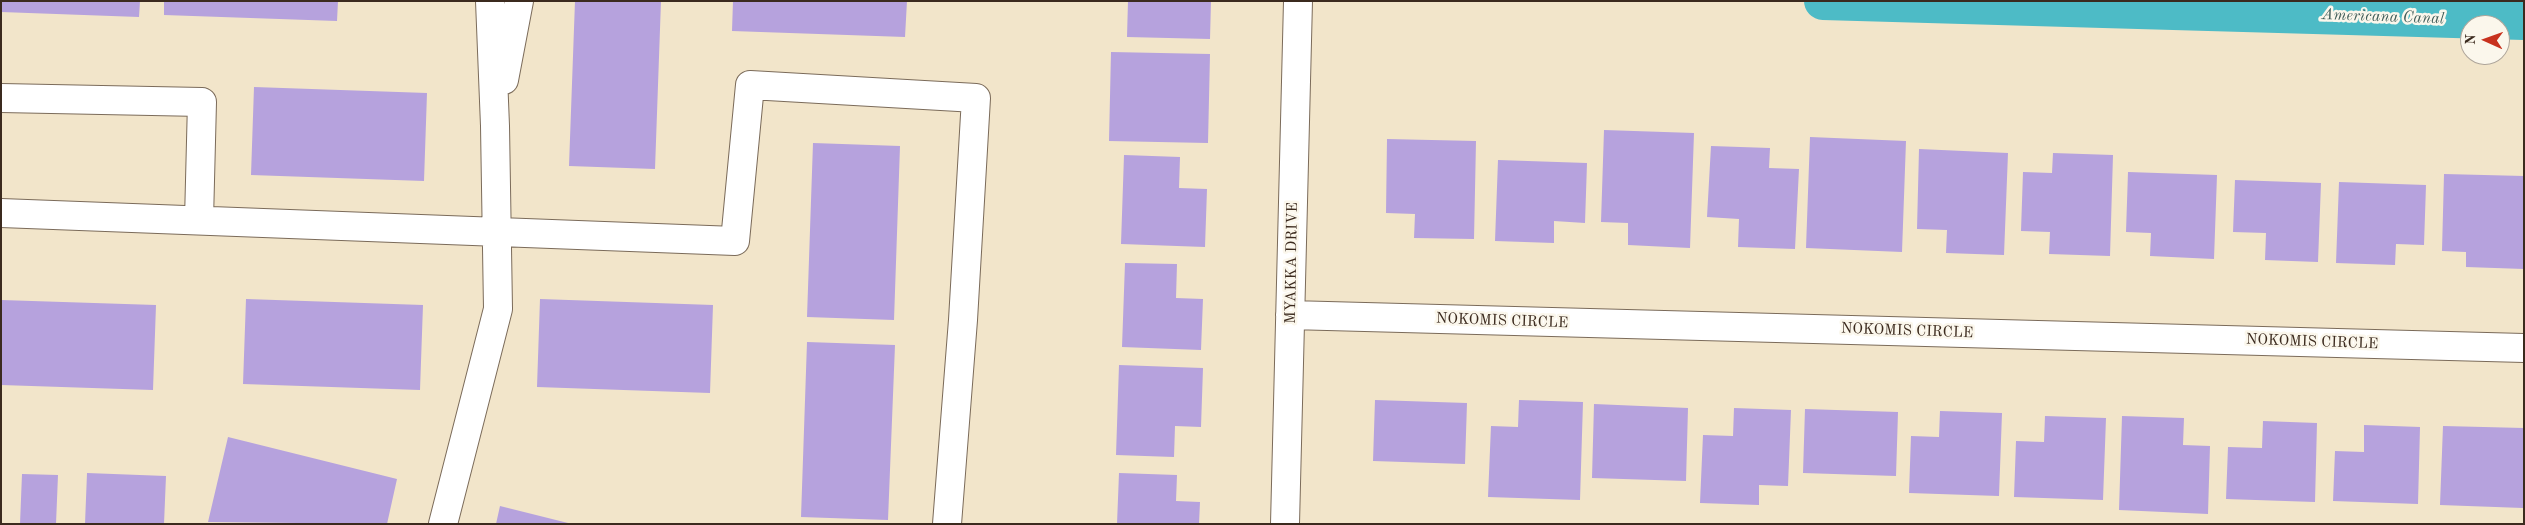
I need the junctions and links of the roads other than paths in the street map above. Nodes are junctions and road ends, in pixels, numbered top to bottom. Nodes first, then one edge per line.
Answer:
1 (490, 1) edge
2 (519, 1) edge
3 (1298, 1) edge
4 (1, 98) edge
5 (495, 126) junction
6 (1, 213) edge
7 (199, 220) junction
8 (496, 232) junction
9 (1290, 315) junction
10 (2524, 348) edge
11 (443, 524) edge
12 (947, 524) edge
13 (1285, 524) edge

1 - 5 street
2 - 5 street
3 - 9 street, MYAKKA DRIVE
4 - 7 street
5 - 8 street
6 - 7 street
7 - 8 street
8 - 11 street
8 - 12 street
9 - 10 street, NOKOMIS CIRCLE
9 - 13 street, MYAKKA DRIVE

